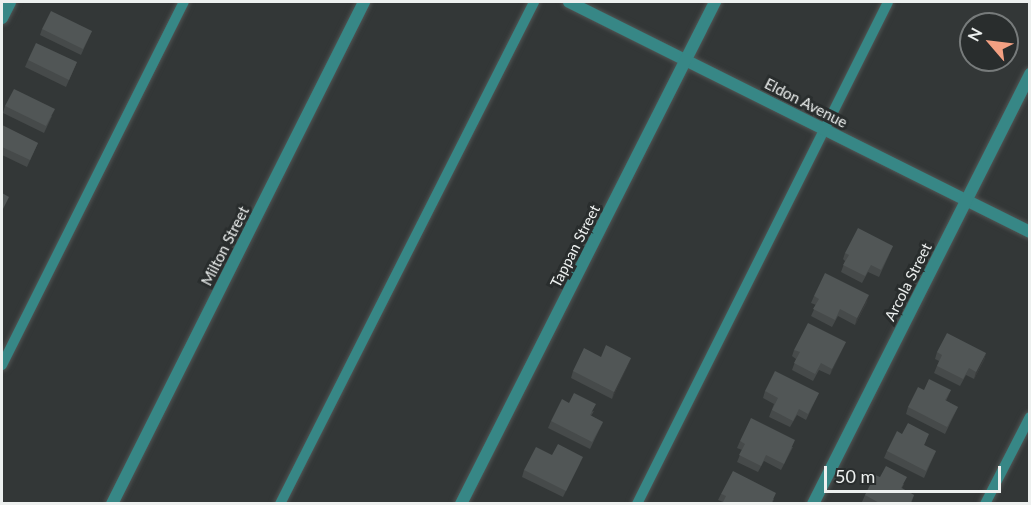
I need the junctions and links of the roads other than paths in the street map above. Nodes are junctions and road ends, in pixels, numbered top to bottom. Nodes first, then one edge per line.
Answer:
1 (10, 2) edge
2 (184, 2) edge
3 (364, 2) edge
4 (534, 2) edge
5 (569, 2) edge
6 (715, 2) edge
7 (888, 2) edge
8 (2, 18) edge
9 (686, 60) junction
10 (1029, 74) edge
11 (824, 129) junction
12 (966, 200) junction
13 (1029, 232) edge
14 (2, 365) edge
15 (1029, 417) edge
16 (112, 504) edge
17 (280, 504) edge
18 (461, 504) edge
19 (637, 504) edge
20 (813, 504) edge
21 (985, 504) edge

1 - 8 street
2 - 14 lane
3 - 16 street, Milton Street
4 - 17 lane
5 - 9 street, Eldon Avenue
6 - 9 street, Tappan Street
7 - 11 lane
9 - 11 street, Eldon Avenue
9 - 18 street, Tappan Street
10 - 12 street, Arcola Street
11 - 12 street, Eldon Avenue
11 - 19 lane
12 - 13 street, Eldon Avenue
12 - 20 street, Arcola Street
15 - 21 lane

